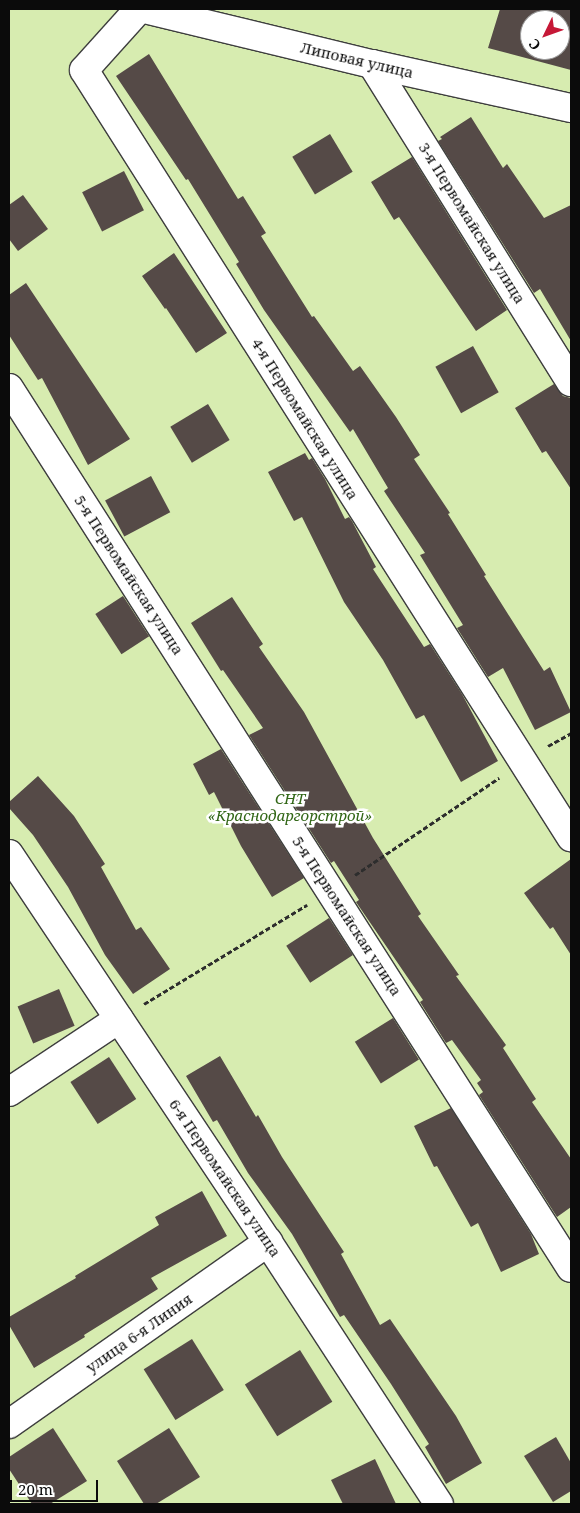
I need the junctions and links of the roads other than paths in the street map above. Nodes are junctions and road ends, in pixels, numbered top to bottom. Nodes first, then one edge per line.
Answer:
1 (138, 9) edge
2 (144, 9) edge
3 (372, 64) junction
4 (571, 108) edge
5 (571, 382) edge
6 (9, 388) edge
7 (571, 837) edge
8 (9, 854) edge
9 (119, 1019) junction
10 (9, 1092) edge
11 (268, 1242) junction
12 (571, 1268) edge
13 (9, 1424) edge
14 (439, 1504) edge

1 - 7 street, 4-я Первомайская улица
2 - 3 street, Липовая улица
3 - 4 street, Липовая улица
3 - 5 street, 3-я Первомайская улица
6 - 12 street, 5-я Первомайская улица
8 - 9 street, 6-я Первомайская улица
9 - 10 street
9 - 11 street, 6-я Первомайская улица
11 - 13 street, улица 6-я Линия
11 - 14 street, 6-я Первомайская улица

